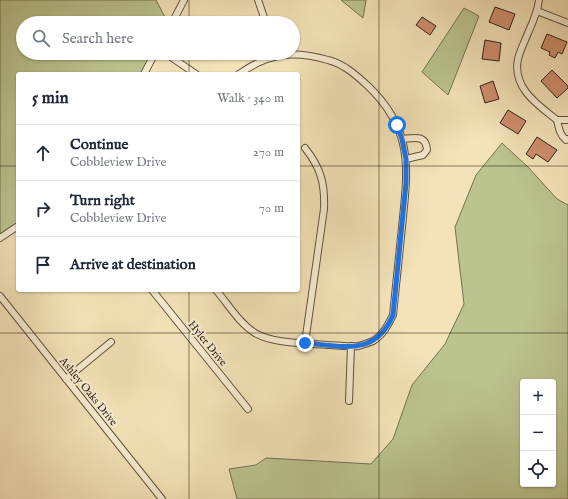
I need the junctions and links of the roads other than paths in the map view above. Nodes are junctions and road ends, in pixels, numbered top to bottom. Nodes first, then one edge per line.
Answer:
1 (184, 0) edge
2 (258, 0) edge
3 (539, 0) edge
4 (537, 11) junction
5 (176, 16) edge
6 (264, 16) edge
7 (568, 23) edge
8 (300, 54) edge
9 (151, 60) edge
10 (175, 60) edge
11 (263, 60) edge
12 (145, 72) edge
13 (193, 72) edge
14 (242, 72) edge
15 (557, 120) junction
16 (568, 120) edge
17 (402, 139) junction
18 (568, 139) edge
19 (305, 148) dead end
20 (406, 159) junction
21 (16, 227) edge
22 (0, 238) edge
23 (154, 292) edge
24 (218, 292) edge
25 (0, 296) edge
26 (111, 342) dead end
27 (305, 343) junction
28 (351, 346) junction
29 (66, 379) junction
30 (349, 401) dead end
31 (248, 408) dead end
32 (162, 499) edge

1 - 5 street
2 - 6 street
3 - 4 street
4 - 7 street
4 - 15 street
8 - 17 street
9 - 12 street
10 - 13 street
11 - 14 street
15 - 16 street
15 - 18 street
17 - 20 street
17 - 20 street
19 - 27 street
20 - 28 street
21 - 22 street
23 - 31 street, Hyler Drive
24 - 27 street
25 - 29 street, Ashley Oaks Drive
26 - 29 street
27 - 28 street
28 - 30 street
29 - 32 street, Ashley Oaks Drive

